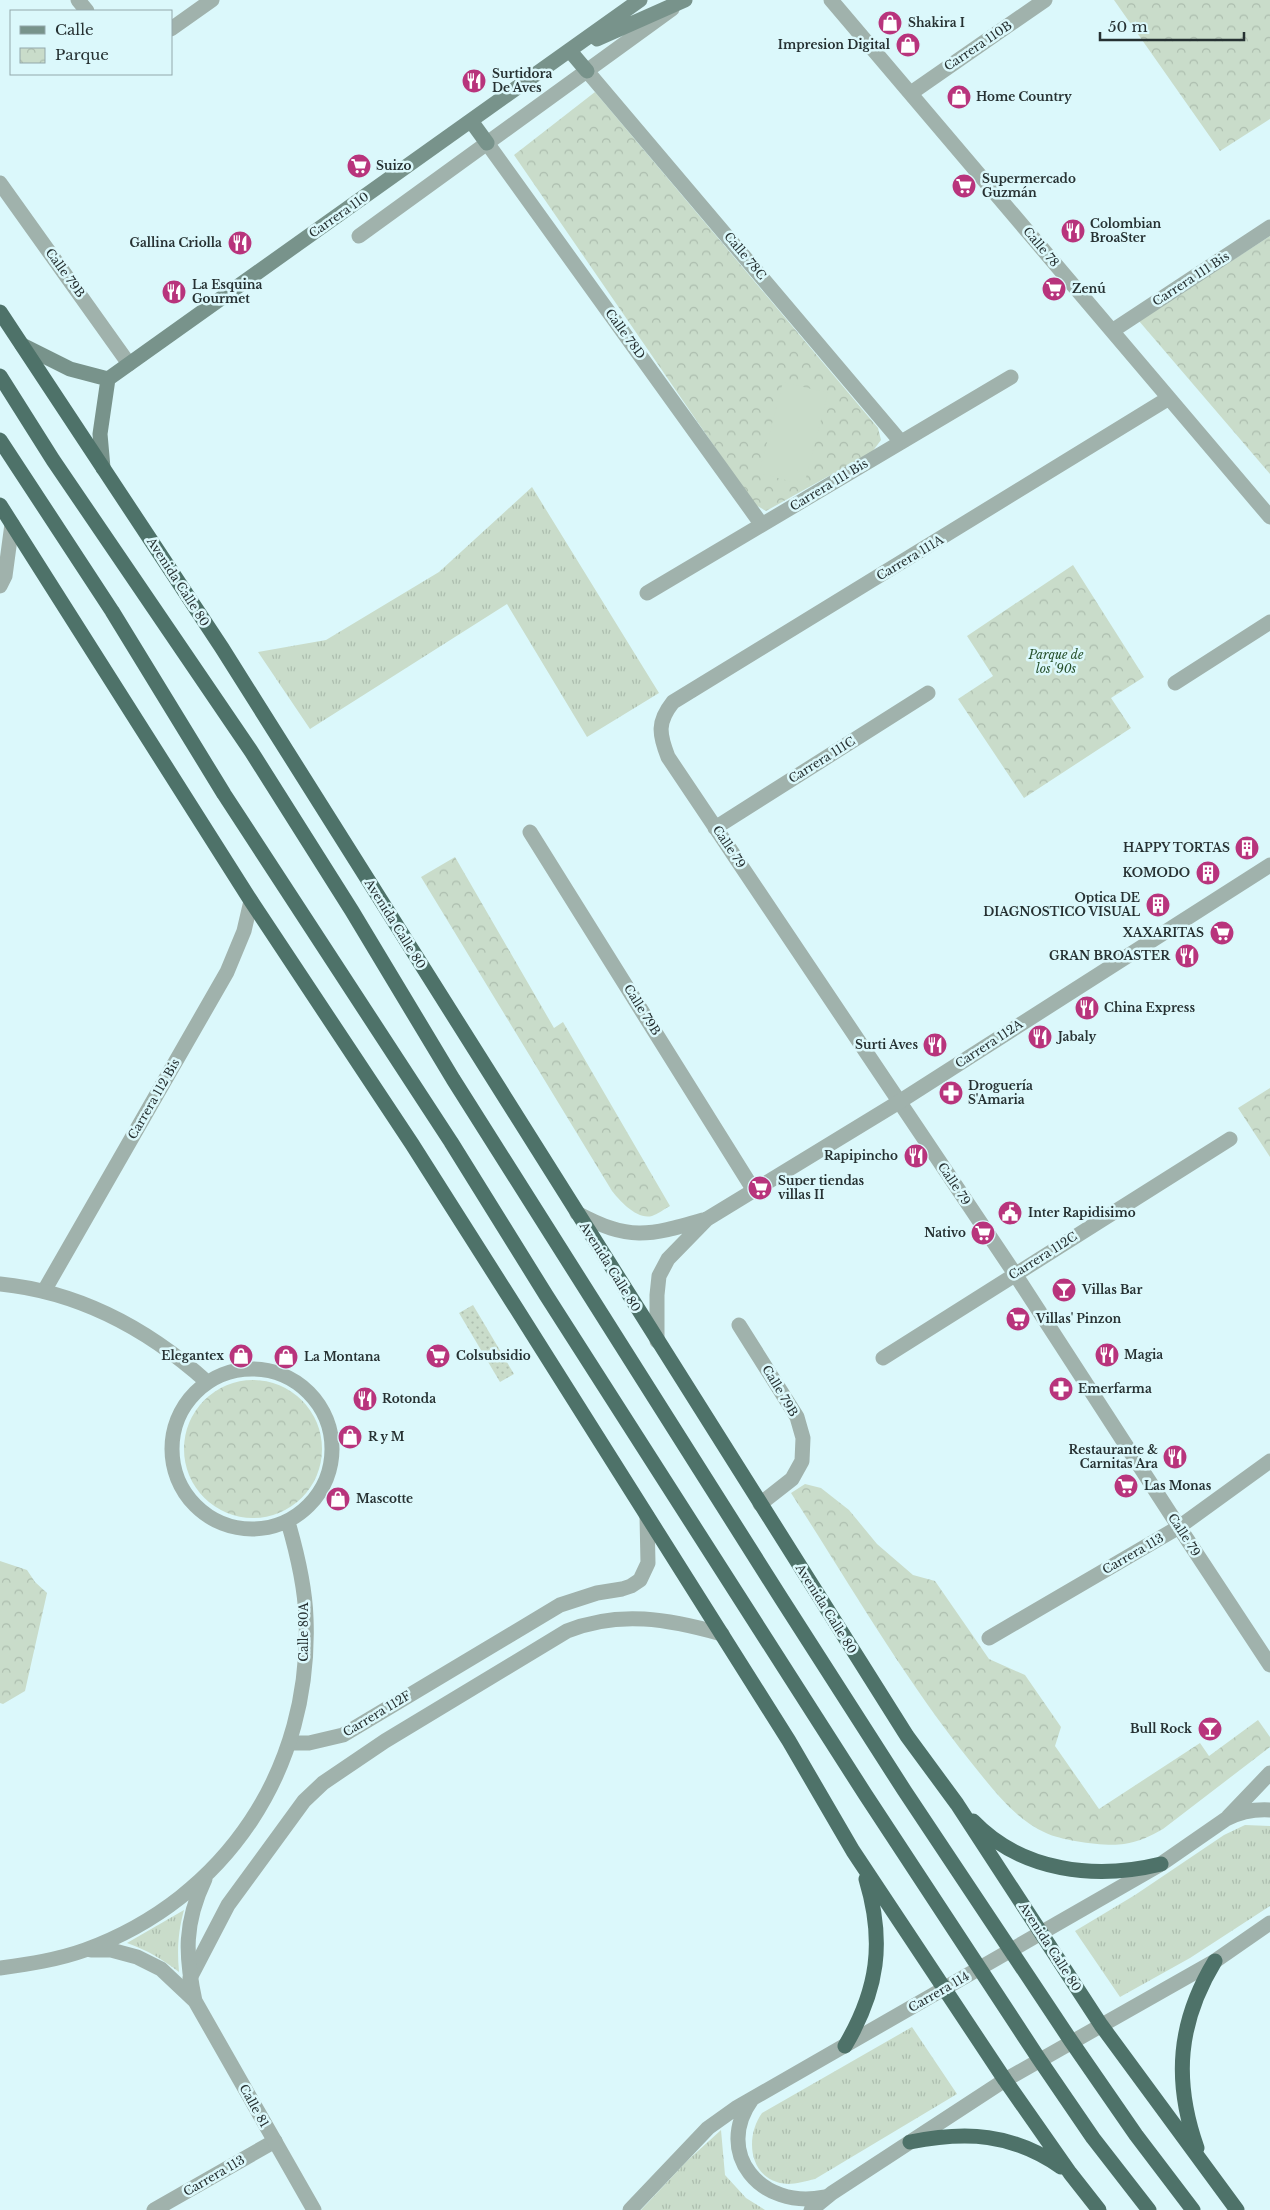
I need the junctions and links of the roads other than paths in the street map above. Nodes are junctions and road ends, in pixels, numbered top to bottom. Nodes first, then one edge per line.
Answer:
1 (78, 0) edge
2 (212, 0) edge
3 (640, 0) edge
4 (831, 0) edge
5 (1045, 0) edge
6 (682, 1) edge
7 (86, 10) edge
8 (172, 28) edge
9 (570, 51) junction
10 (587, 71) junction
11 (911, 93) junction
12 (471, 121) junction
13 (487, 143) junction
14 (0, 183) edge
15 (1270, 226) edge
16 (360, 236) dead end
17 (0, 312) edge
18 (1112, 331) junction
19 (22, 346) junction
20 (129, 364) junction
21 (0, 376) edge
22 (1011, 377) dead end
23 (108, 379) junction
24 (1169, 398) junction
25 (0, 440) edge
26 (901, 442) junction
27 (103, 468) junction
28 (0, 505) edge
29 (1270, 517) edge
30 (12, 524) junction
31 (762, 525) junction
32 (0, 586) edge
33 (646, 593) dead end
34 (1270, 622) edge
35 (1174, 683) dead end
36 (928, 693) dead end
37 (660, 727) joint
38 (715, 828) junction
39 (530, 832) dead end
40 (1270, 865) edge
41 (251, 901) junction
42 (899, 1102) junction
43 (1230, 1139) dead end
44 (753, 1189) junction
45 (577, 1213) junction
46 (707, 1219) junction
47 (1015, 1274) junction
48 (0, 1284) edge
49 (44, 1291) junction
50 (739, 1325) dead end
51 (657, 1340) junction
52 (882, 1358) dead end
53 (207, 1382) junction
54 (1270, 1460) edge
55 (760, 1504) junction
56 (647, 1516) junction
57 (288, 1522) junction
58 (1178, 1527) junction
59 (722, 1634) junction
60 (990, 1638) dead end
61 (1268, 1655) edge
62 (290, 1743) junction
63 (1270, 1773) edge
64 (957, 1804) junction
65 (1270, 1810) edge
66 (1226, 1819) junction
67 (853, 1851) junction
68 (1161, 1864) junction
69 (208, 1872) junction
70 (1270, 1923) edge
71 (1040, 1934) junction
72 (85, 1950) junction
73 (1011, 1950) junction
74 (1215, 1961) junction
75 (0, 1968) edge
76 (980, 1969) junction
77 (190, 1978) junction
78 (944, 1989) junction
79 (195, 2001) junction
80 (1101, 2025) junction
81 (1071, 2041) junction
82 (845, 2046) junction
83 (1039, 2059) junction
84 (1005, 2080) junction
85 (752, 2098) junction
86 (275, 2141) junction
87 (910, 2142) junction
88 (1070, 2173) junction
89 (1214, 2180) junction
90 (832, 2194) junction
91 (154, 2210) edge
92 (314, 2210) edge
93 (630, 2210) edge
94 (811, 2210) edge
95 (1099, 2210) edge
96 (1149, 2210) edge
97 (1194, 2210) edge
98 (1237, 2210) edge

1 - 7 street
2 - 8 street
3 - 9 main road, Carrera 110
4 - 11 street, Calle 78
5 - 11 street, Carrera 110B
6 - 9 main road, Carrera 110
6 - 10 street, Carrera 110
9 - 10 main road
9 - 12 main road, Carrera 110
10 - 13 street, Carrera 110
10 - 26 street, Calle 78C
11 - 18 street, Calle 78
12 - 13 main road
12 - 20 main road, Carrera 110
13 - 16 street, Carrera 110
13 - 31 street, Calle 78D
14 - 20 street, Calle 79B
15 - 18 street, Carrera 111 Bis
17 - 19 highway, Avenida Calle 80
18 - 24 street, Calle 78
19 - 23 main road
19 - 27 highway, Avenida Calle 80
20 - 23 main road, Carrera 110
21 - 73 highway
22 - 26 street, Carrera 111 Bis
23 - 27 main road
24 - 29 street, Calle 78
24 - 37 street, Carrera 111A
25 - 76 highway
26 - 31 street, Carrera 111 Bis
27 - 45 highway, Avenida Calle 80
28 - 30 highway
30 - 32 street
30 - 41 highway
31 - 33 street, Carrera 111 Bis
34 - 35 street
36 - 38 street, Carrera 111C
37 - 38 street, Calle 79
38 - 42 street, Calle 79
39 - 44 street, Calle 79B
40 - 42 street, Carrera 112A
41 - 49 street, Carrera 112 Bis
41 - 56 highway
42 - 44 street, Carrera 112A
42 - 47 street, Calle 79
43 - 47 street, Carrera 112C
44 - 46 street, Carrera 112A
45 - 46 street, Carrera 112A
45 - 51 highway, Avenida Calle 80
46 - 51 street, Carrera 112A
47 - 52 street, Carrera 112C
47 - 58 street, Calle 79
48 - 49 street
49 - 53 street
50 - 55 street, Calle 79B
51 - 55 highway, Avenida Calle 80
53 - 57 street
53 - 57 street
54 - 58 street, Carrera 113
55 - 64 highway, Avenida Calle 80
56 - 59 highway
56 - 62 street, Carrera 112F
57 - 62 street, Calle 80A
58 - 60 street, Carrera 113
58 - 61 street, Calle 79
59 - 67 highway
59 - 77 street
62 - 69 street
63 - 66 street
64 - 68 highway
64 - 71 highway, Avenida Calle 80
65 - 66 street, Carrera 114
66 - 68 street, Carrera 114
67 - 78 highway
67 - 82 highway
68 - 71 street, Carrera 114
69 - 72 street
69 - 77 street, Calle 81
70 - 74 street
71 - 73 street, Carrera 114
71 - 80 highway, Avenida Calle 80
72 - 75 street
72 - 79 street, Calle 81
73 - 76 street, Carrera 114
73 - 81 highway
74 - 80 street
74 - 89 highway
76 - 78 street, Carrera 114
76 - 83 highway
77 - 79 street, Calle 81
78 - 82 street, Carrera 114
78 - 84 highway
79 - 86 street, Calle 81
80 - 81 street
80 - 89 highway, Avenida Calle 80
81 - 83 street
81 - 97 highway
82 - 85 street, Carrera 114
83 - 84 street
83 - 96 highway
84 - 87 street
84 - 88 highway
85 - 90 street
85 - 93 street, Carrera 114
86 - 91 street, Carrera 113
86 - 92 street, Calle 81
87 - 88 highway
87 - 90 street
88 - 95 highway
89 - 98 highway, Avenida Calle 80
90 - 94 street

